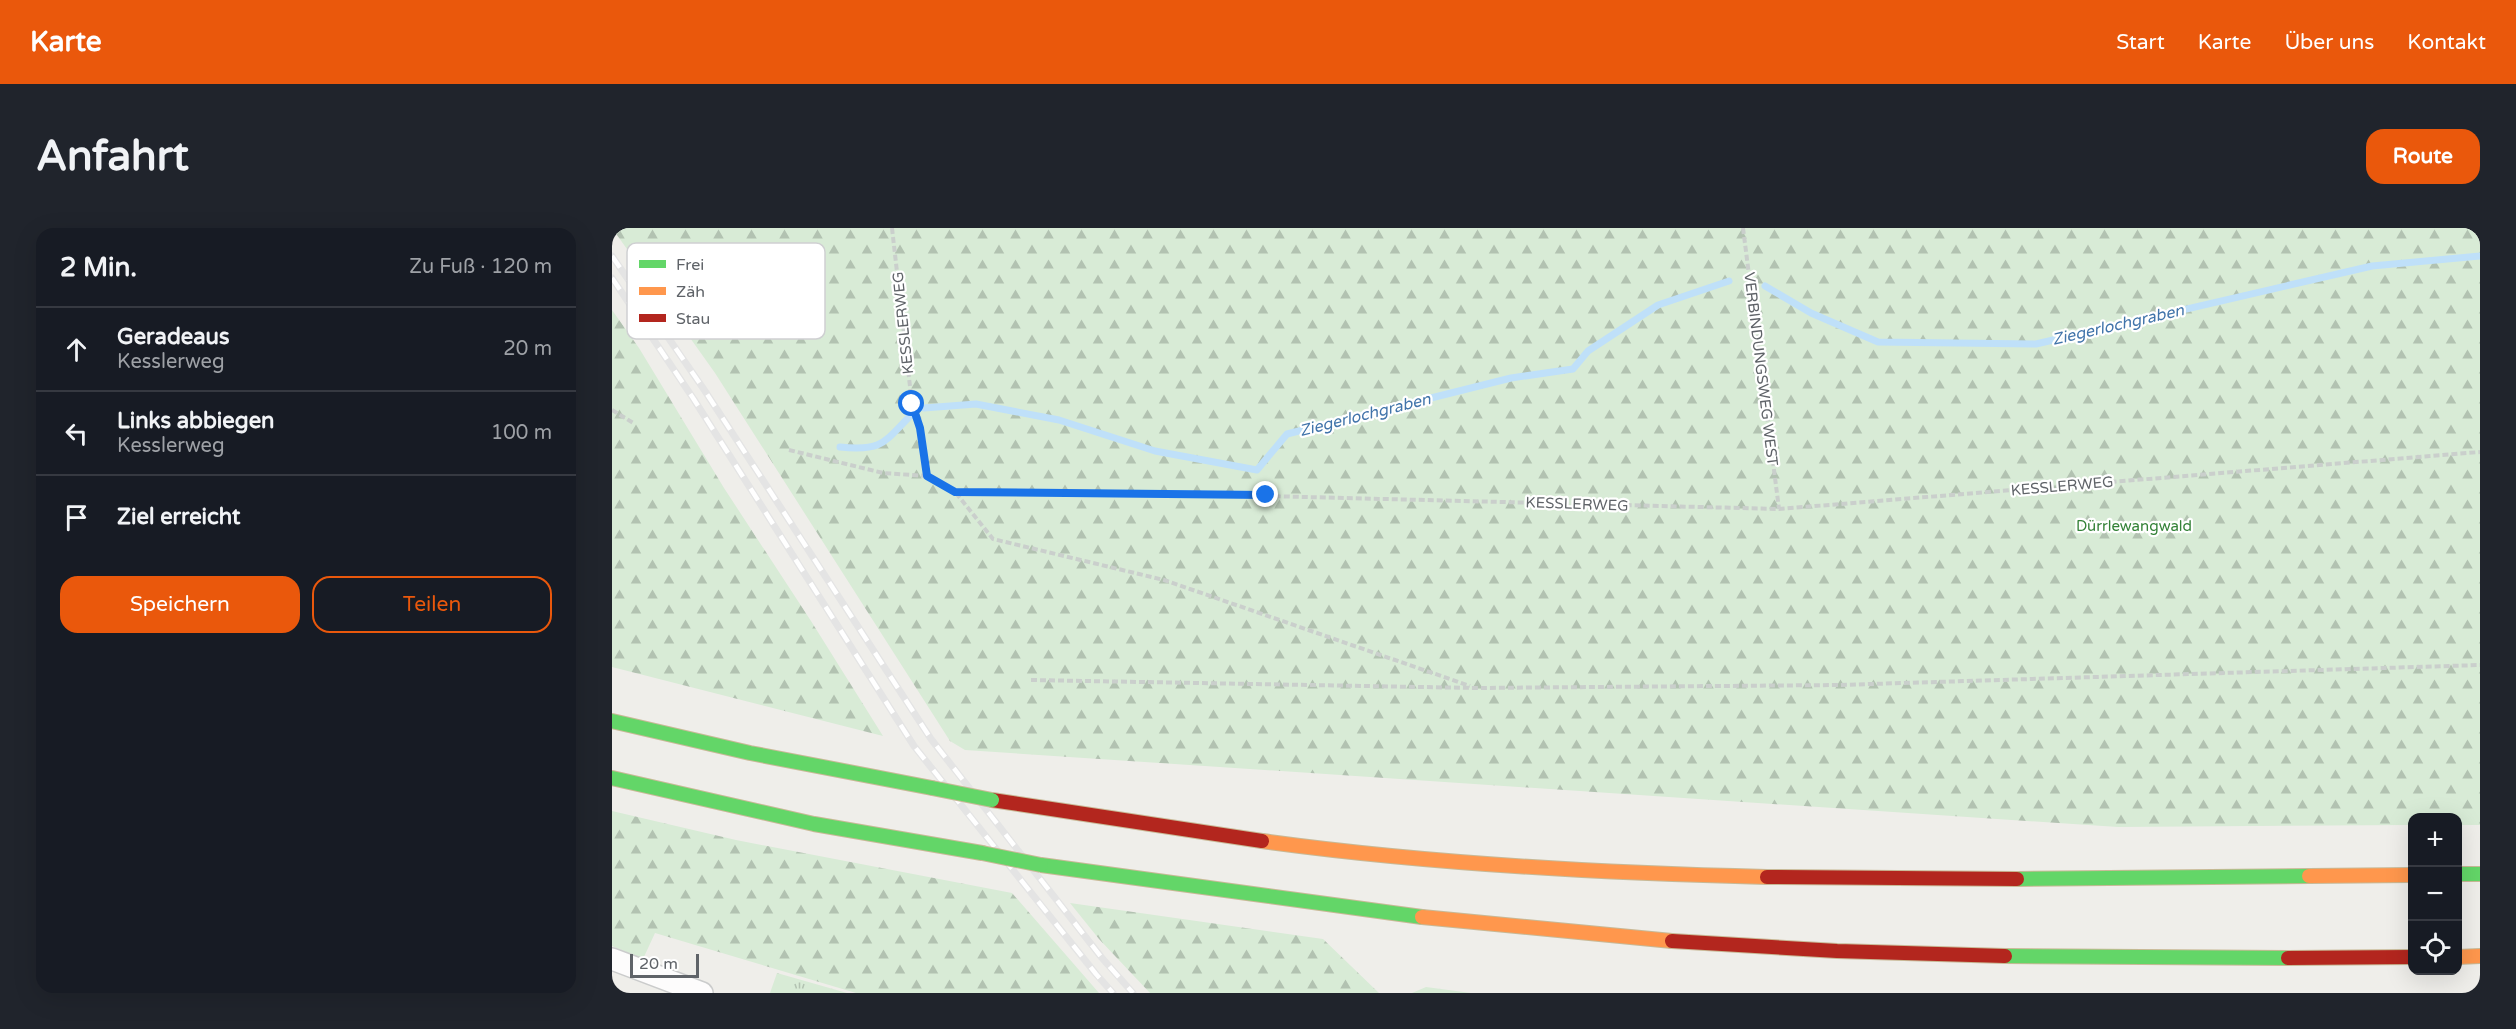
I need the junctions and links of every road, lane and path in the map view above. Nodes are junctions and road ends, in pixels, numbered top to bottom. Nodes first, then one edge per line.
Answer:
1 (892, 228) edge
2 (1743, 228) edge
3 (612, 410) edge
4 (635, 423) dead end
5 (789, 450) dead end
6 (2480, 452) edge
7 (927, 476) junction
8 (955, 492) junction
9 (1779, 509) junction
10 (2480, 665) edge
11 (1031, 680) dead end
12 (1476, 688) junction
13 (612, 721) edge
14 (612, 778) edge
15 (2462, 874) edge
16 (2480, 874) edge
17 (2408, 875) edge
18 (2480, 956) edge
19 (2408, 957) edge
20 (2462, 957) edge
21 (612, 959) edge
22 (702, 993) edge

1 - 7 path, KESSLERWEG
2 - 9 path, VERBINDUNGSWEG WEST
3 - 4 path
5 - 7 path
6 - 9 path, KESSLERWEG
7 - 8 path, KESSLERWEG
8 - 9 path, KESSLERWEG
8 - 12 path
10 - 12 path
11 - 12 path
13 - 17 highway, bridge
14 - 19 highway, bridge
15 - 16 highway
18 - 20 highway
21 - 22 street

